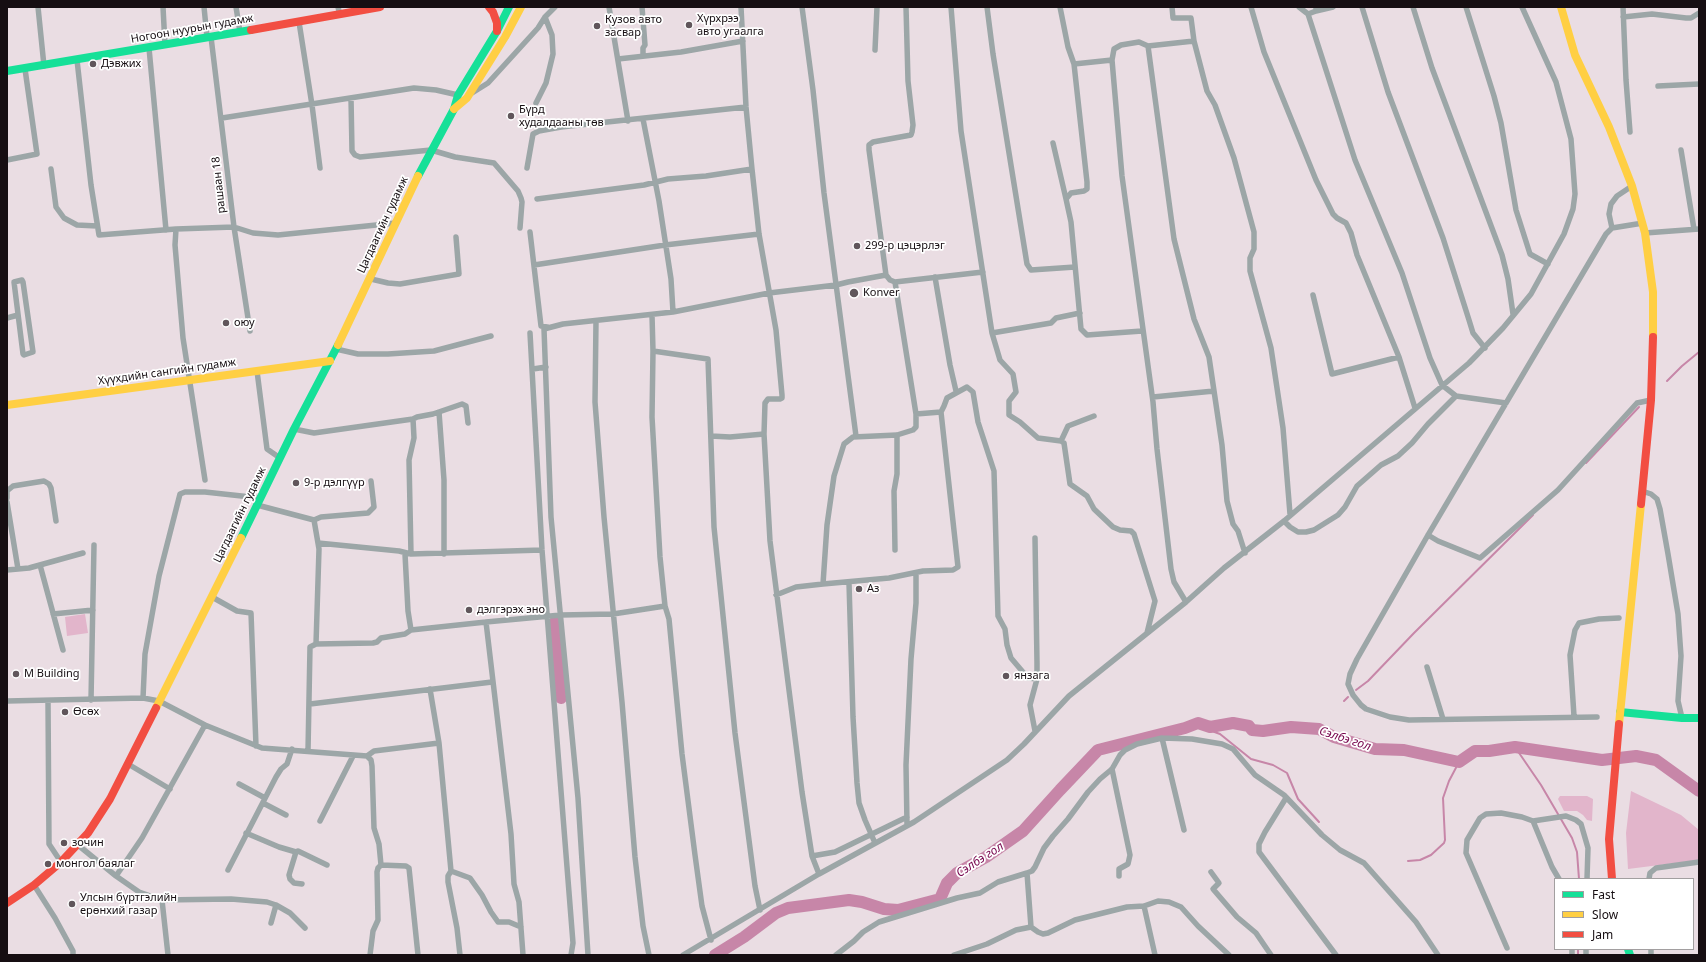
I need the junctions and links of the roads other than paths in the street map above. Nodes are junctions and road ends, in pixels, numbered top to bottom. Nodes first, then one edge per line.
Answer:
1 (38, 7) edge
2 (163, 7) edge
3 (204, 7) edge
4 (236, 7) edge
5 (378, 7) edge
6 (489, 7) edge
7 (509, 7) edge
8 (520, 7) edge
9 (525, 7) edge
10 (555, 7) edge
11 (609, 7) edge
12 (642, 7) edge
13 (741, 7) edge
14 (802, 7) edge
15 (877, 7) edge
16 (906, 7) edge
17 (951, 7) edge
18 (987, 7) edge
19 (1060, 7) edge
20 (1172, 7) edge
21 (1251, 7) edge
22 (1299, 7) edge
23 (1333, 7) edge
24 (1362, 7) edge
25 (1413, 7) edge
26 (1466, 7) edge
27 (1522, 7) edge
28 (1561, 7) edge
29 (1623, 7) edge
30 (1316, 9) edge
31 (339, 11) edge
32 (1699, 13) edge
33 (1308, 14) junction
34 (545, 17) junction
35 (1623, 17) junction
36 (299, 22) junction
37 (497, 31) junction
38 (240, 32) junction
39 (209, 37) junction
40 (506, 37) junction
41 (743, 41) junction
42 (1194, 41) junction
43 (165, 45) junction
44 (1148, 46) junction
45 (149, 48) junction
46 (875, 50) dead end
47 (643, 56) junction
48 (77, 60) junction
49 (618, 60) junction
50 (1112, 60) junction
51 (1074, 64) junction
52 (44, 66) junction
53 (25, 69) junction
54 (7, 71) edge
55 (1699, 84) edge
56 (1658, 86) dead end
57 (458, 95) junction
58 (468, 96) junction
59 (351, 98) junction
60 (536, 103) dead end
61 (312, 105) junction
62 (746, 107) junction
63 (454, 109) junction
64 (222, 118) junction
65 (643, 119) junction
66 (628, 120) junction
67 (1630, 132) dead end
68 (1053, 142) dead end
69 (431, 150) junction
70 (1681, 150) dead end
71 (7, 160) edge
72 (320, 168) dead end
73 (527, 168) dead end
74 (51, 169) dead end
75 (752, 169) junction
76 (654, 182) junction
77 (1632, 186) junction
78 (537, 199) dead end
79 (1066, 199) junction
80 (1643, 223) junction
81 (396, 224) junction
82 (97, 226) junction
83 (234, 227) junction
84 (520, 228) dead end
85 (1612, 228) junction
86 (176, 229) junction
87 (1697, 229) edge
88 (166, 230) junction
89 (530, 232) dead end
90 (1645, 233) junction
91 (760, 234) junction
92 (456, 237) dead end
93 (665, 245) junction
94 (1548, 264) junction
95 (534, 265) junction
96 (1075, 267) junction
97 (983, 272) junction
98 (886, 275) junction
99 (935, 277) junction
100 (371, 279) junction
101 (895, 282) junction
102 (836, 285) junction
103 (768, 293) junction
104 (1313, 295) dead end
105 (674, 312) junction
106 (1080, 313) junction
107 (1513, 314) junction
108 (18, 315) junction
109 (652, 315) junction
110 (7, 318) edge
111 (596, 321) junction
112 (547, 327) junction
113 (250, 330) dead end
114 (1142, 331) junction
115 (530, 333) dead end
116 (992, 333) junction
117 (491, 336) dead end
118 (1485, 348) junction
119 (336, 349) junction
120 (653, 351) junction
121 (1399, 357) junction
122 (330, 361) junction
123 (546, 367) junction
124 (533, 369) junction
125 (257, 371) junction
126 (189, 381) junction
127 (1442, 385) junction
128 (956, 391) junction
129 (1214, 391) junction
130 (1456, 396) junction
131 (1152, 397) junction
132 (1651, 400) junction
133 (1506, 403) junction
134 (7, 405) edge
135 (1415, 408) junction
136 (439, 412) junction
137 (941, 412) junction
138 (916, 414) junction
139 (1094, 416) dead end
140 (413, 419) junction
141 (468, 423) dead end
142 (294, 429) junction
143 (764, 434) junction
144 (897, 435) junction
145 (711, 436) junction
146 (856, 436) junction
147 (1061, 441) junction
148 (280, 458) junction
149 (205, 480) dead end
150 (371, 481) dead end
151 (1642, 491) junction
152 (7, 498) edge
153 (7, 502) edge
154 (259, 502) junction
155 (1290, 514) junction
156 (314, 520) junction
157 (56, 521) dead end
158 (1284, 521) junction
159 (1428, 535) junction
160 (1035, 538) dead end
161 (318, 543) junction
162 (94, 545) dead end
163 (542, 550) junction
164 (895, 550) dead end
165 (83, 553) dead end
166 (1245, 553) junction
167 (408, 554) junction
168 (444, 554) junction
169 (40, 565) junction
170 (18, 569) junction
171 (7, 570) edge
172 (916, 573) junction
173 (849, 583) junction
174 (823, 584) junction
175 (776, 595) junction
176 (212, 597) junction
177 (1186, 602) junction
178 (665, 606) junction
179 (93, 610) junction
180 (53, 614) junction
181 (613, 614) junction
182 (561, 616) junction
183 (548, 617) junction
184 (1619, 618) dead end
185 (486, 622) junction
186 (410, 630) junction
187 (1147, 633) junction
188 (316, 644) junction
189 (63, 650) dead end
190 (1427, 666) dead end
191 (1037, 679) junction
192 (492, 682) junction
193 (430, 689) junction
194 (143, 698) junction
195 (91, 700) junction
196 (7, 701) edge
197 (48, 701) junction
198 (159, 701) junction
199 (310, 704) junction
200 (1620, 712) junction
201 (1574, 716) junction
202 (1597, 717) dead end
203 (1682, 718) junction
204 (1699, 718) edge
205 (1443, 719) junction
206 (205, 725) junction
207 (1035, 732) junction
208 (1162, 738) junction
209 (439, 743) junction
210 (256, 746) junction
211 (292, 749) junction
212 (308, 751) junction
213 (352, 756) junction
214 (367, 756) junction
215 (128, 764) junction
216 (1112, 769) junction
217 (239, 784) dead end
218 (170, 789) junction
219 (1286, 798) junction
220 (264, 801) junction
221 (286, 814) dead end
222 (907, 818) junction
223 (320, 821) dead end
224 (1533, 821) junction
225 (907, 825) junction
226 (1184, 830) dead end
227 (246, 833) junction
228 (871, 834) junction
229 (875, 843) junction
230 (78, 845) junction
231 (296, 852) junction
232 (812, 856) junction
233 (61, 862) junction
234 (1699, 862) edge
235 (328, 865) dead end
236 (381, 865) junction
237 (228, 870) dead end
238 (451, 871) junction
239 (1211, 872) dead end
240 (1027, 873) junction
241 (819, 874) junction
242 (116, 876) junction
243 (1119, 876) dead end
244 (1558, 878) edge
245 (1587, 878) edge
246 (1612, 878) edge
247 (1649, 878) edge
248 (302, 884) dead end
249 (34, 885) junction
250 (162, 900) junction
251 (7, 903) edge
252 (276, 905) junction
253 (1144, 906) junction
254 (760, 910) junction
255 (271, 923) dead end
256 (1031, 926) junction
257 (521, 927) junction
258 (305, 928) dead end
259 (711, 940) junction
260 (1507, 948) dead end
261 (1227, 954) edge
262 (73, 955) edge
263 (168, 955) edge
264 (370, 955) edge
265 (418, 955) edge
266 (460, 955) edge
267 (523, 955) edge
268 (571, 955) edge
269 (588, 955) edge
270 (649, 955) edge
271 (683, 955) edge
272 (836, 955) edge
273 (954, 955) edge
274 (1156, 955) edge
275 (1271, 955) edge
276 (1336, 955) edge
277 (1438, 955) edge

1 - 52 street
2 - 43 street
3 - 39 street, рашаан 18
4 - 38 street
5 - 31 main road, Ногоон нуурын гудамж
6 - 37 main road
7 - 37 main road, Цагдаагийн гудамж
8 - 40 main road, Цагдаагийн гудамж
9 - 40 main road
10 - 34 street
11 - 49 street
12 - 47 street
13 - 41 street
14 - 102 street
15 - 46 street
16 - 98 street
17 - 97 street
18 - 96 street
19 - 51 street
20 - 42 street
21 - 121 street
22 - 33 street
23 - 30 street
24 - 118 street
25 - 107 street
26 - 94 street
27 - 94 street
28 - 77 main road
29 - 35 street
30 - 33 street
31 - 36 main road, Ногоон нуурын гудамж
32 - 35 street
33 - 127 street
34 - 58 street
34 - 60 street
35 - 67 street
36 - 38 main road, Ногоон нуурын гудамж
36 - 61 street
37 - 57 main road, Цагдаагийн гудамж
38 - 39 main road, Ногоон нуурын гудамж
39 - 43 main road, Ногоон нуурын гудамж
39 - 64 street, рашаан 18
40 - 58 main road, Цагдаагийн гудамж
41 - 47 street
41 - 62 street
42 - 44 street
42 - 155 street
43 - 45 main road, Ногоон нуурын гудамж
44 - 50 street
44 - 129 street
45 - 48 main road, Ногоон нуурын гудамж
45 - 88 street
47 - 49 street
48 - 52 main road, Ногоон нуурын гудамж
48 - 82 street
49 - 66 street
50 - 51 street
50 - 114 street
51 - 79 street
52 - 53 main road, Ногоон нуурын гудамж
53 - 54 main road, Ногоон нуурын гудамж
53 - 71 street
55 - 56 street
57 - 59 street
57 - 63 main road, Цагдаагийн гудамж
58 - 63 main road, Цагдаагийн гудамж
59 - 61 street
59 - 69 street
61 - 64 street
61 - 72 street
62 - 65 street
62 - 75 street
63 - 69 main road, Цагдаагийн гудамж
64 - 83 street, рашаан 18
65 - 66 street
65 - 76 street
66 - 73 street
68 - 79 street
69 - 81 main road, Цагдаагийн гудамж
69 - 84 street
70 - 87 street
74 - 82 street
75 - 76 street
75 - 91 street
76 - 78 street
76 - 93 street
77 - 80 main road
77 - 85 street
79 - 96 street
80 - 85 street
80 - 90 main road
81 - 83 street
81 - 100 main road, Цагдаагийн гудамж
82 - 88 street
83 - 86 street
83 - 113 street, рашаан 18
85 - 133 street
86 - 88 street
86 - 126 street
87 - 90 street
89 - 95 street
90 - 132 main road
91 - 93 street
91 - 103 street
92 - 100 street
93 - 95 street
93 - 105 street
94 - 107 street
95 - 112 street
96 - 106 street
97 - 99 street
97 - 116 street
98 - 101 street
98 - 102 street
99 - 101 street
99 - 128 street
100 - 119 main road, Цагдаагийн гудамж
101 - 138 street
102 - 103 street
102 - 146 street
103 - 105 street
103 - 143 street
104 - 121 street
105 - 109 street
106 - 114 street
106 - 116 street
107 - 118 street
108 - 108 street
108 - 110 street
109 - 111 street
109 - 120 street
111 - 112 street
111 - 181 street
112 - 123 street
114 - 131 street
115 - 124 street
116 - 147 street
117 - 119 street
118 - 127 street
119 - 122 main road, Цагдаагийн гудамж
120 - 145 street
120 - 178 street
121 - 135 street
122 - 125 main road, Хүүхдийн сангийн гудамж
122 - 142 main road, Цагдаагийн гудамж
123 - 124 street
123 - 182 street
124 - 163 street
125 - 126 main road, Хүүхдийн сангийн гудамж
125 - 148 street
126 - 134 main road, Хүүхдийн сангийн гудамж
126 - 149 street
127 - 130 street
127 - 135 street
128 - 137 street
128 - 191 street
129 - 131 street
129 - 166 street
130 - 133 street
130 - 158 street
131 - 177 street
132 - 151 main road
132 - 159 street
133 - 159 street
135 - 155 street
136 - 140 street
136 - 141 street
136 - 168 street
137 - 138 street
137 - 172 street
138 - 144 street
139 - 147 street
140 - 142 street
140 - 167 street
142 - 148 main road, Цагдаагийн гудамж
143 - 145 street
143 - 175 street
144 - 146 street
144 - 164 street
145 - 254 street
146 - 174 street
147 - 187 street
148 - 154 main road, Цагдаагийн гудамж
150 - 156 street
151 - 200 main road
151 - 203 street
152 - 157 street
153 - 170 street
154 - 156 street
154 - 176 main road, Цагдаагийн гудамж
154 - 194 street
155 - 158 street
156 - 161 street
158 - 166 street
159 - 205 street
160 - 191 street
161 - 167 street
161 - 188 street
162 - 179 street
163 - 168 street
163 - 183 street
165 - 169 street
166 - 177 street
167 - 168 street
167 - 186 street
169 - 170 street
169 - 180 street
170 - 171 street
172 - 173 street
172 - 222 street
173 - 174 street
173 - 228 street
174 - 175 street
175 - 232 street
176 - 198 main road, Цагдаагийн гудамж
176 - 210 street
177 - 187 street
178 - 181 street
178 - 259 street
179 - 180 street
179 - 195 street
180 - 189 street
181 - 182 street
181 - 270 street
182 - 183 street
182 - 269 street
183 - 185 street
183 - 268 street
184 - 201 street
185 - 186 street
185 - 192 street
186 - 188 street
187 - 207 street
188 - 199 street
190 - 205 street
191 - 207 street
192 - 193 street
192 - 257 street
193 - 199 street
193 - 209 street
194 - 195 street
194 - 198 street
195 - 197 street
196 - 197 street
197 - 233 street
198 - 206 street
198 - 215 main road, Цагдаагийн гудамж
199 - 212 street
200 - 203 main road
200 - 246 main road
201 - 202 street
201 - 205 street
203 - 204 main road
206 - 210 street
206 - 218 street
207 - 225 street
208 - 216 street
208 - 219 street
208 - 226 street
209 - 214 street
209 - 238 street
210 - 211 street
211 - 212 street
211 - 220 street
212 - 213 street
213 - 214 street
213 - 223 street
214 - 236 street
215 - 218 street
215 - 230 main road, Цагдаагийн гудамж
216 - 240 street
216 - 243 street
217 - 220 street
218 - 242 street
219 - 276 street
219 - 277 street
220 - 221 street
220 - 227 street
222 - 225 street
222 - 228 street
224 - 244 street
224 - 245 street
224 - 260 street
225 - 229 street
227 - 231 street
227 - 237 street
228 - 229 street
228 - 232 street
229 - 241 street
230 - 233 main road, Цагдаагийн гудамж
230 - 242 street
231 - 235 street
231 - 248 street
232 - 241 street
233 - 249 main road, Цагдаагийн гудамж
234 - 247 street
236 - 264 street
236 - 265 street
238 - 257 street
238 - 266 street
239 - 275 street
240 - 256 street
240 - 272 street
241 - 254 street
242 - 250 street
249 - 251 main road, Цагдаагийн гудамж
249 - 262 street
250 - 252 street
250 - 263 street
252 - 255 street
252 - 258 street
253 - 256 street
253 - 261 street
253 - 274 street
254 - 259 street
256 - 273 street
257 - 267 street
259 - 271 street

